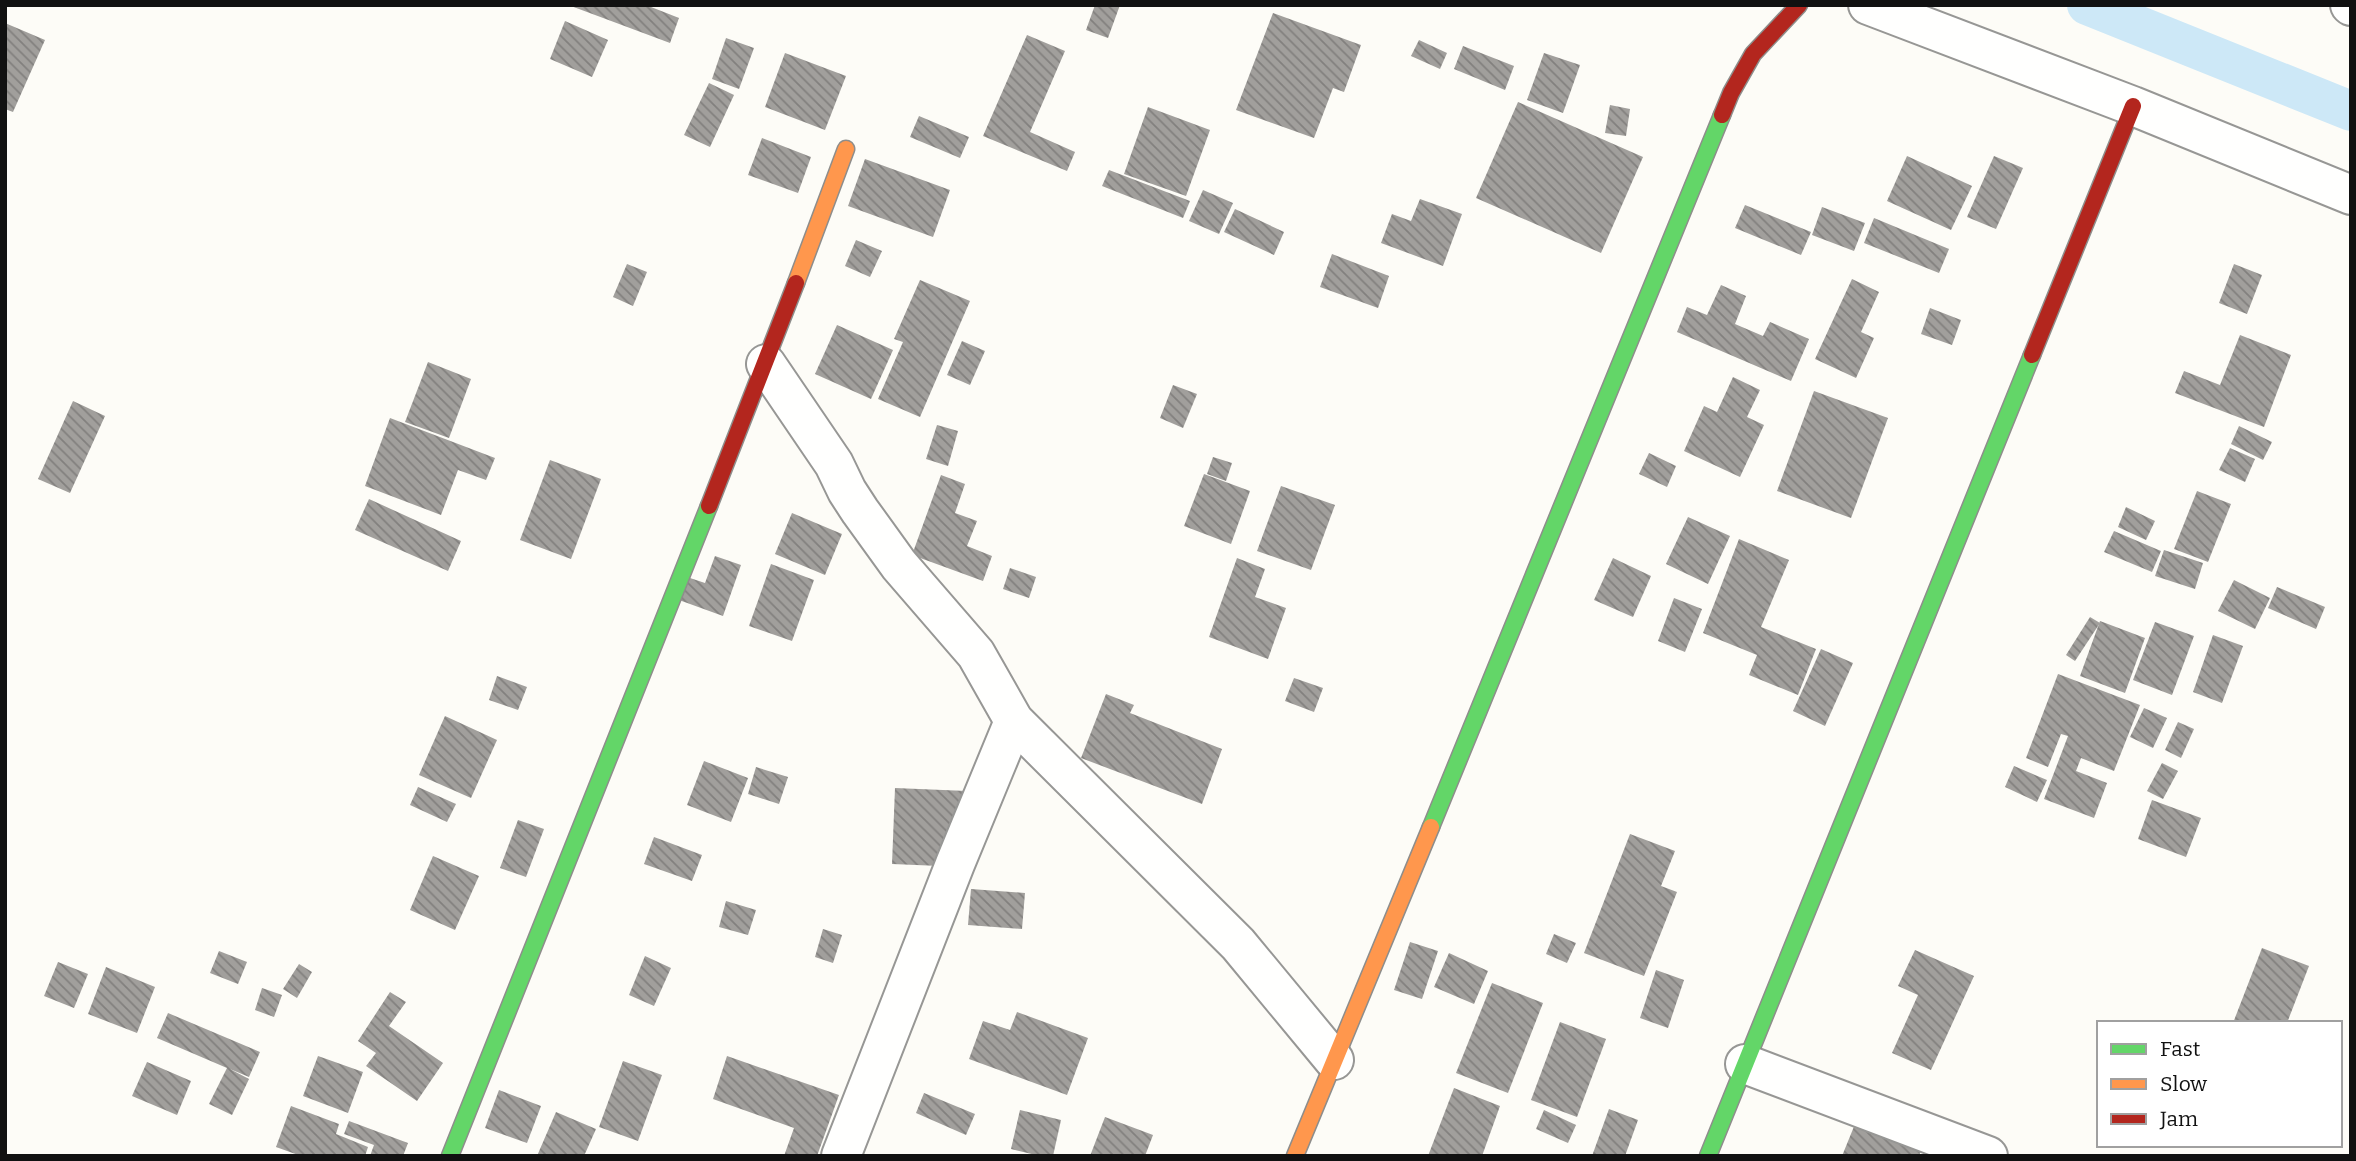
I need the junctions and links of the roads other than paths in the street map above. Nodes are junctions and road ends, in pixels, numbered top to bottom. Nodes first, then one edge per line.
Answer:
1 (1799, 5) edge
2 (1868, 5) edge
3 (2133, 106) junction
4 (846, 149) dead end
5 (2351, 195) edge
6 (766, 364) junction
7 (1014, 720) junction
8 (1334, 1060) junction
9 (1745, 1063) junction
10 (450, 1156) edge
11 (841, 1156) edge
12 (1295, 1156) edge
13 (1708, 1156) edge
14 (1988, 1156) edge

1 - 8 street
2 - 3 street
3 - 5 street
3 - 9 street
4 - 6 street
6 - 7 street
6 - 10 street
7 - 8 street
7 - 11 street
8 - 12 street
9 - 13 street
9 - 14 street

